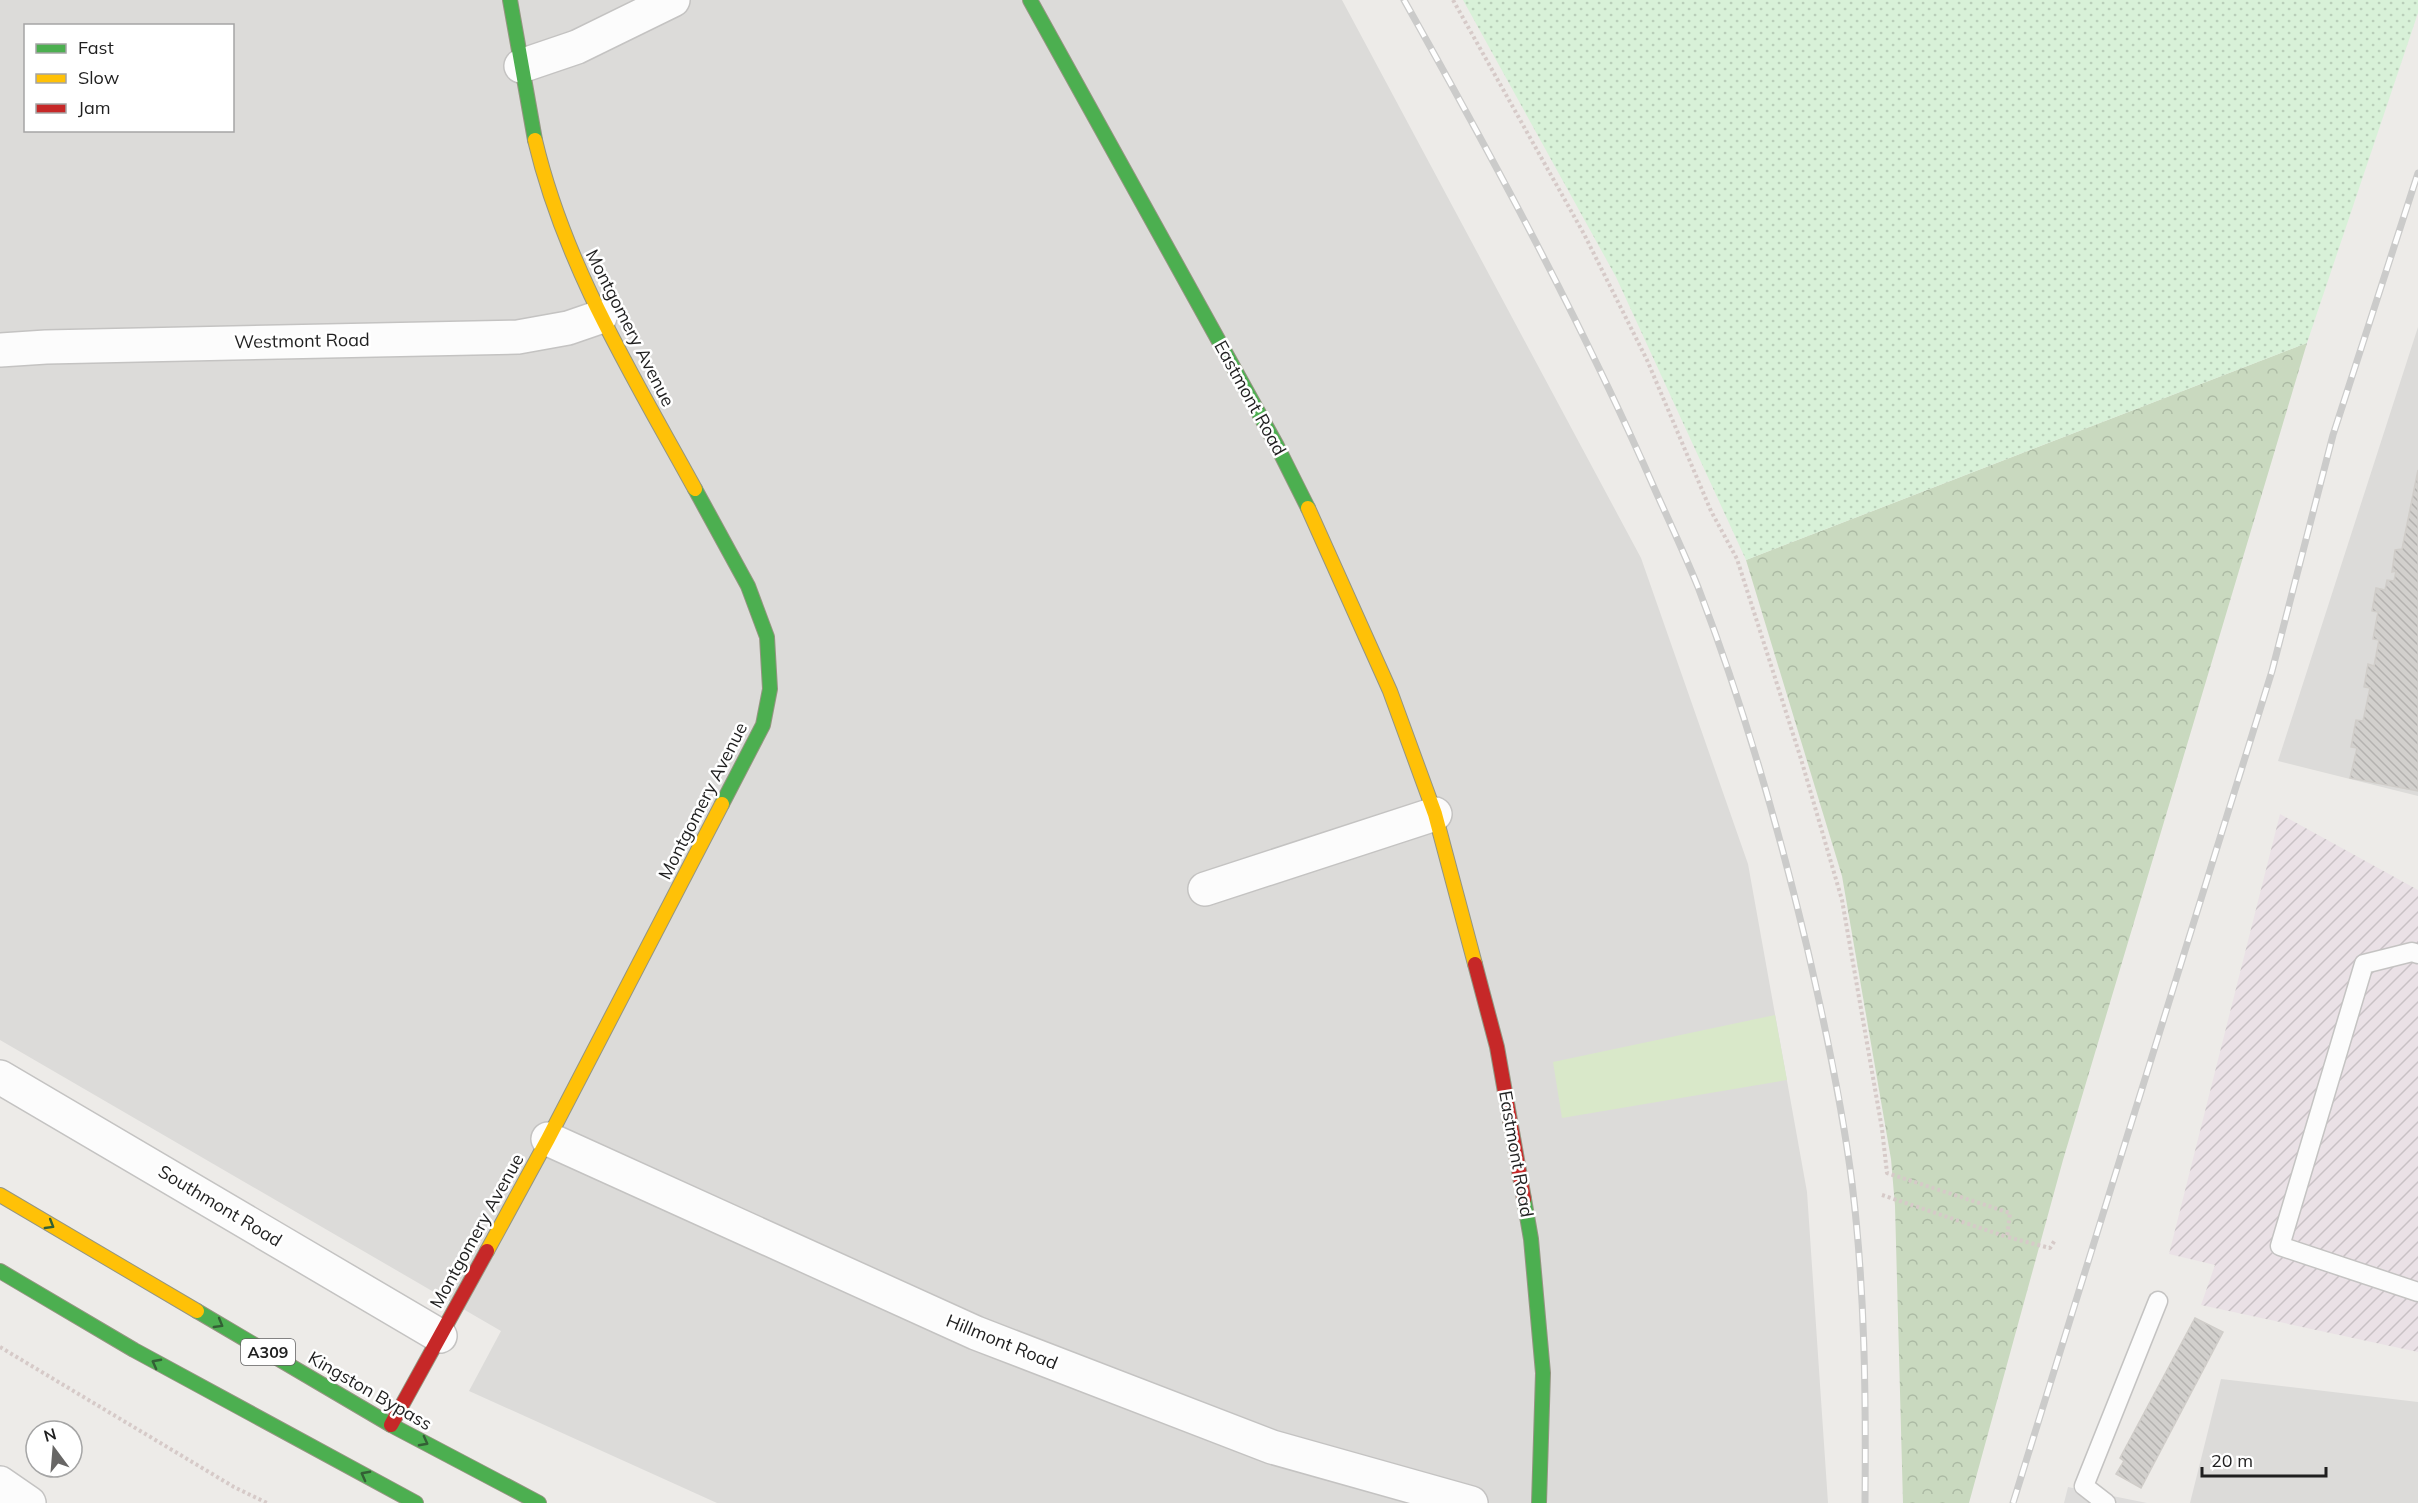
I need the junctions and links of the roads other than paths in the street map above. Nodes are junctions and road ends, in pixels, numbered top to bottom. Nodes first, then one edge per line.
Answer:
1 (510, 0) edge
2 (673, 0) edge
3 (1030, 0) edge
4 (521, 66) junction
5 (600, 317) junction
6 (0, 350) edge
7 (1436, 814) junction
8 (1206, 889) dead end
9 (2418, 954) edge
10 (0, 1077) edge
11 (548, 1139) junction
12 (0, 1195) edge
13 (0, 1271) edge
14 (2418, 1292) edge
15 (2158, 1301) dead end
16 (440, 1336) junction
17 (392, 1425) junction
18 (0, 1483) edge
19 (29, 1503) edge
20 (417, 1503) edge
21 (539, 1503) edge
22 (1471, 1503) edge
23 (1539, 1503) edge
24 (2106, 1503) edge

1 - 4 main road, Montgomery Avenue
2 - 4 street
3 - 7 main road, Eastmont Road
4 - 5 main road, Montgomery Avenue
5 - 6 street, Westmont Road
5 - 11 main road, Montgomery Avenue
7 - 8 street
7 - 23 main road, Eastmont Road
9 - 14 lane
10 - 16 street, Southmont Road
11 - 16 main road, Montgomery Avenue
11 - 22 street, Hillmont Road
12 -> 17 main road, Kingston Bypass / A309
20 -> 13 main road
15 - 24 lane
16 - 17 main road, Montgomery Avenue
17 -> 21 main road, Kingston Bypass / A309
18 - 19 street

